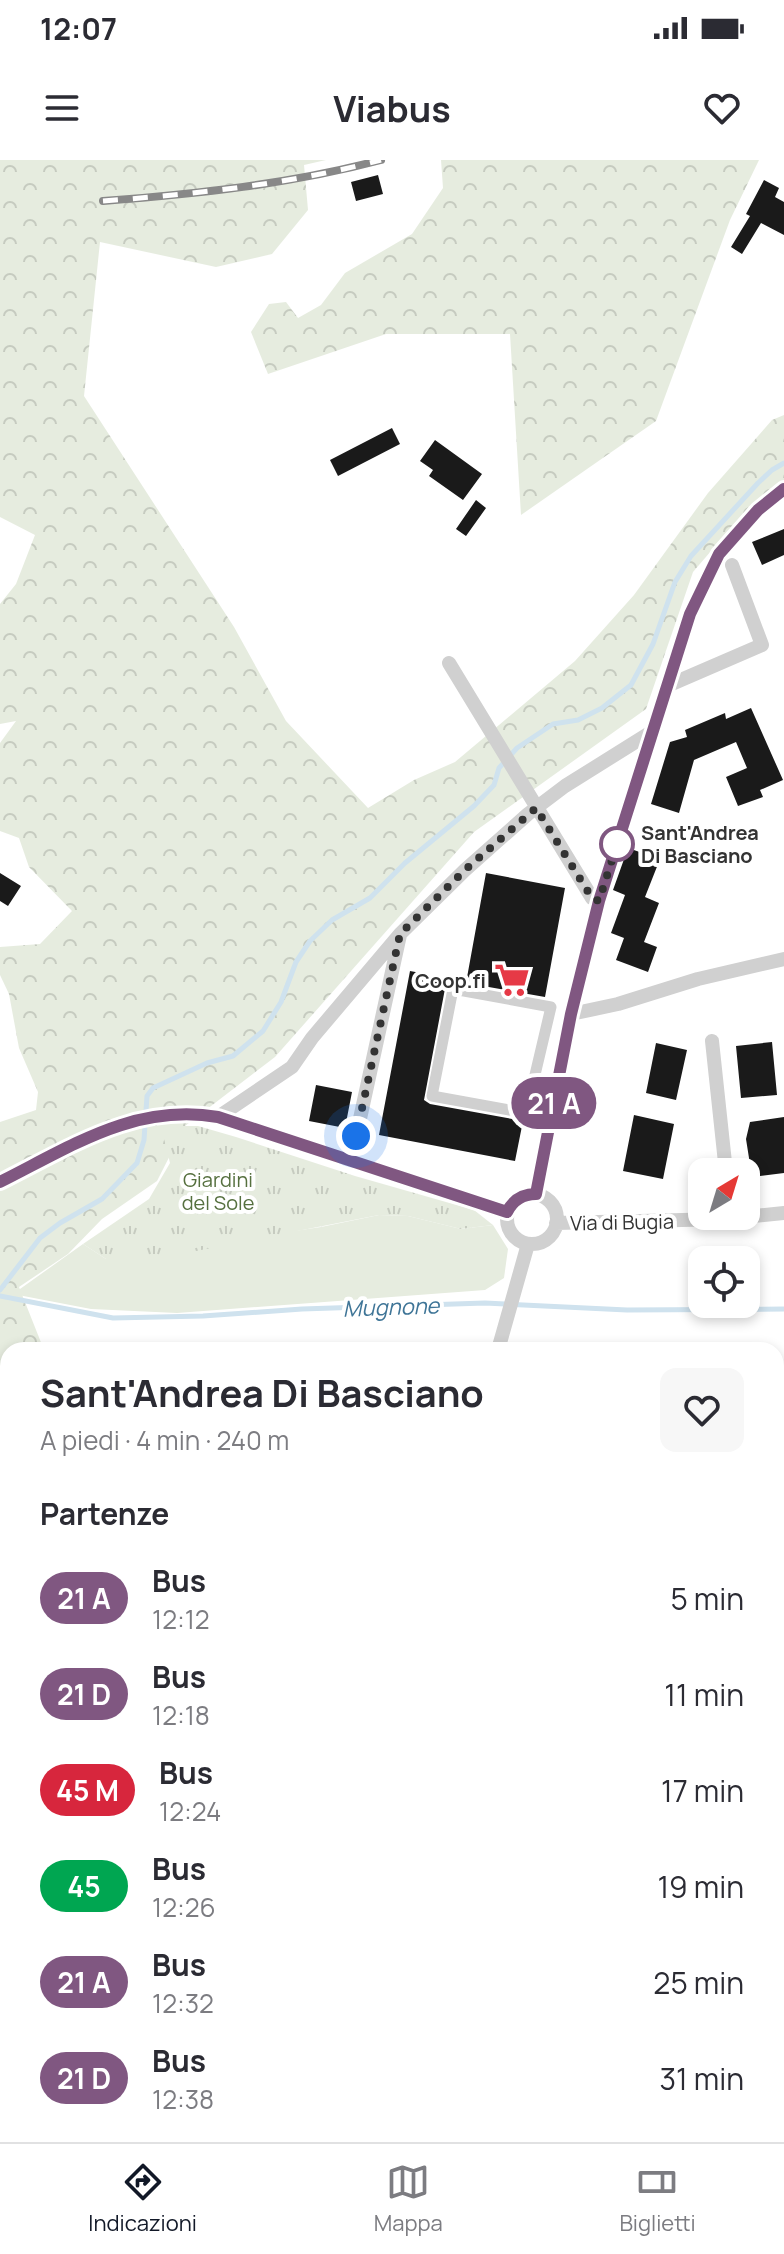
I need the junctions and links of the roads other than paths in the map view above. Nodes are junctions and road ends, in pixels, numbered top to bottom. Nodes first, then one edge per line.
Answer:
1 (784, 489) edge
2 (732, 565) dead end
3 (449, 663) dead end
4 (667, 686) junction
5 (653, 731) junction
6 (536, 808) junction
7 (599, 901) junction
8 (400, 934) junction
9 (784, 959) edge
10 (453, 989) joint
11 (571, 1014) junction
12 (712, 1041) dead end
13 (218, 1117) junction
14 (725, 1158) edge
15 (351, 1160) junction
16 (0, 1182) edge
17 (536, 1194) junction
18 (507, 1212) junction
19 (784, 1213) edge
20 (760, 1215) edge
21 (688, 1218) edge
22 (556, 1223) junction
23 (528, 1244) junction
24 (501, 1342) edge

1 - 4 street
2 - 4 street
3 - 6 street
4 - 5 street
5 - 6 street
5 - 7 street
6 - 7 street
6 - 8 street
7 - 11 street
8 - 13 street
8 - 15 street
9 - 11 street
10 - 10 street
11 - 17 street
12 - 14 street
13 - 15 street
13 - 16 street
15 - 18 street
17 - 18 street
17 - 22 street
18 - 23 street
19 - 20 street, Via di Bugia
21 - 22 street, Via di Bugia
22 - 23 street
23 - 24 street

